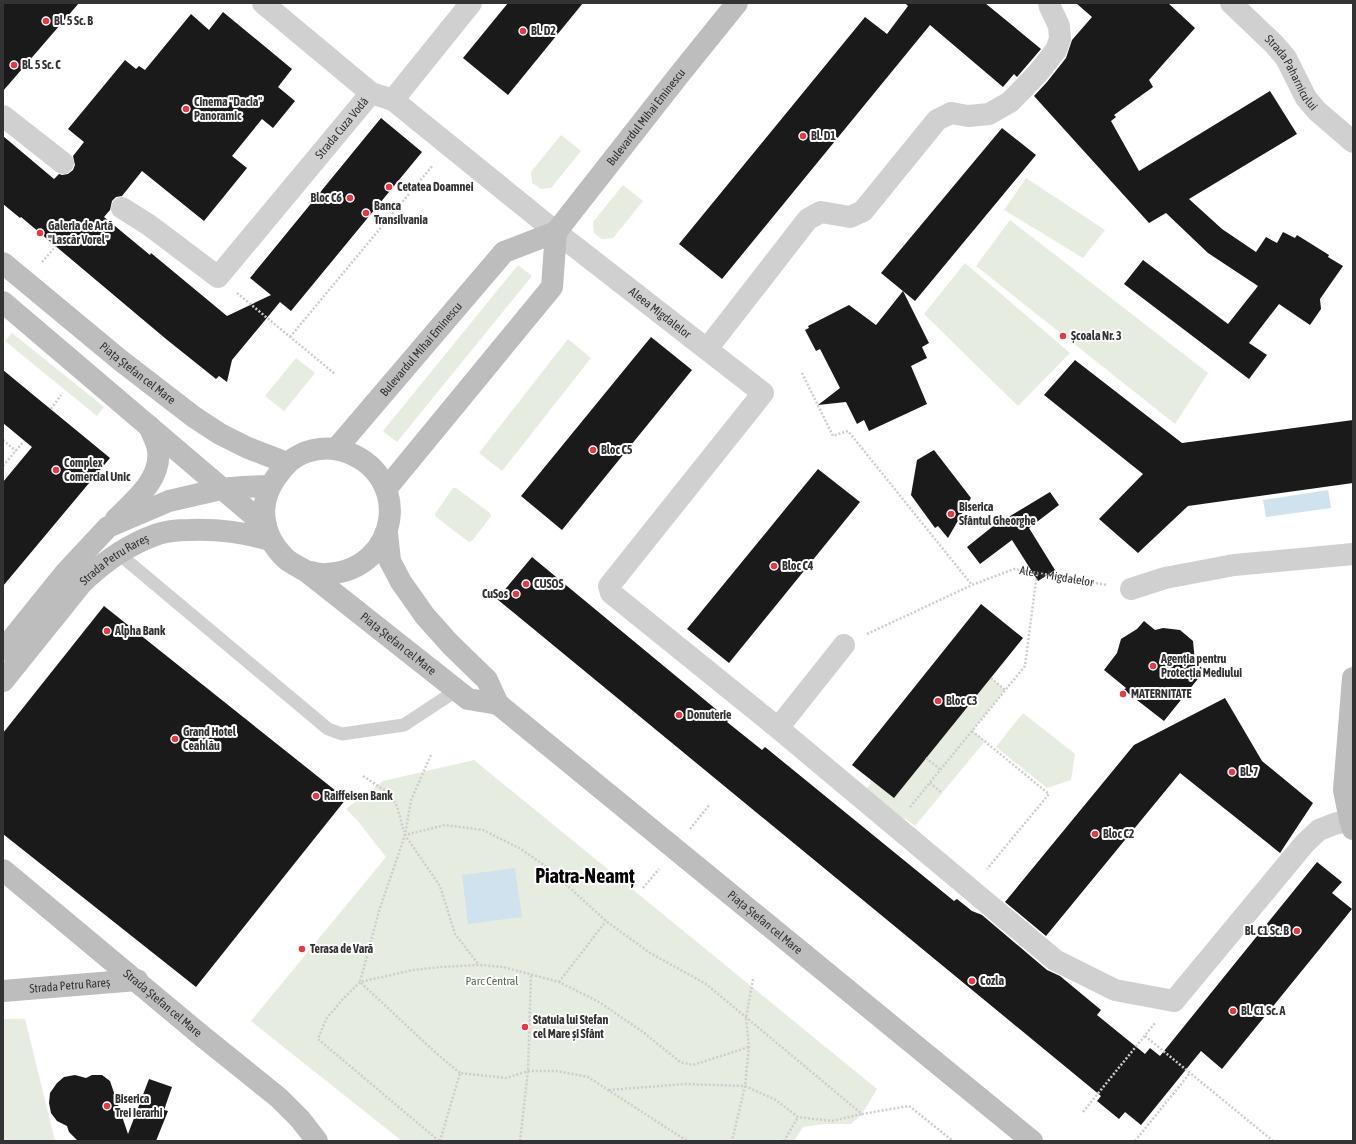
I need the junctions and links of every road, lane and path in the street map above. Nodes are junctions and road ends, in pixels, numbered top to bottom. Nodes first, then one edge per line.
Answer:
1 (263, 3) edge
2 (471, 3) edge
3 (737, 3) edge
4 (1049, 3) edge
5 (1231, 3) edge
6 (371, 93) junction
7 (393, 100) junction
8 (3, 116) edge
9 (1353, 142) edge
10 (450, 145) junction
11 (62, 163) dead end
12 (122, 208) dead end
13 (556, 232) junction
14 (56, 246) dead end
15 (42, 262) dead end
16 (3, 263) edge
17 (218, 277) junction
18 (3, 302) edge
19 (290, 337) junction
20 (707, 349) junction
21 (802, 373) dead end
22 (335, 374) dead end
23 (61, 395) dead end
24 (51, 409) dead end
25 (149, 425) junction
26 (3, 440) edge
27 (24, 441) dead end
28 (336, 449) junction
29 (16, 451) junction
30 (287, 463) junction
31 (3, 466) edge
32 (269, 486) junction
33 (221, 489) junction
34 (386, 489) junction
35 (108, 527) junction
36 (268, 533) junction
37 (387, 533) junction
38 (119, 554) junction
39 (1353, 554) edge
40 (306, 571) junction
41 (1037, 573) junction
42 (972, 585) junction
43 (1131, 589) joint
44 (844, 645) joint
45 (3, 650) edge
46 (991, 678) dead end
47 (1353, 678) edge
48 (3, 680) edge
49 (457, 690) junction
50 (1005, 690) junction
51 (498, 704) junction
52 (778, 728) junction
53 (972, 731) junction
54 (432, 755) dead end
55 (926, 758) dead end
56 (941, 770) junction
57 (363, 776) dead end
58 (930, 783) junction
59 (942, 793) dead end
60 (906, 812) dead end
61 (1352, 823) edge
62 (405, 835) junction
63 (3, 870) edge
64 (983, 873) dead end
65 (606, 921) junction
66 (479, 965) junction
67 (531, 975) junction
68 (753, 979) dead end
69 (136, 980) junction
70 (360, 982) junction
71 (559, 982) junction
72 (3, 991) edge
73 (746, 1018) junction
74 (1159, 1018) dead end
75 (1145, 1036) junction
76 (749, 1047) junction
77 (528, 1071) junction
78 (460, 1073) junction
79 (1190, 1073) junction
80 (745, 1086) junction
81 (609, 1090) junction
82 (1083, 1112) dead end
83 (862, 1114) junction
84 (798, 1117) junction
85 (733, 1140) edge
86 (317, 1141) edge
87 (440, 1141) edge
88 (520, 1141) edge
89 (687, 1141) edge
90 (736, 1141) edge
91 (784, 1141) edge
92 (953, 1141) edge
93 (1032, 1141) edge
94 (1135, 1141) edge
95 (1273, 1141) edge

1 - 6 street
2 - 7 street
3 - 13 main road, Bulevardul Mihai Eminescu
4 - 20 street
5 - 9 street, Strada Paharnicului
6 - 7 street, Strada Cuza Vodă
6 - 17 street, Strada Cuza Vodă
7 - 10 street, Aleea Migdalelor
8 - 11 street
10 - 13 street, Aleea Migdalelor
10 - 19 path
12 - 17 street
13 - 20 street, Aleea Migdalelor
13 - 28 main road, Bulevardul Mihai Eminescu
13 - 34 main road
14 - 15 path
16 - 30 main road, Piața Ștefan cel Mare
17 - 19 path
18 - 25 main road
19 - 22 path
20 - 52 street, Aleea Migdalelor
21 - 42 path
23 - 24 path
25 - 33 main road
25 - 35 main road
26 - 29 path
27 - 29 path
28 - 30 main road
28 - 34 main road
29 - 31 path
30 - 32 main road
32 - 33 main road, Strada Petru Rareș
32 - 36 main road
33 - 35 main road, Strada Petru Rareș
33 - 36 main road
34 - 37 main road
35 - 45 main road, Strada Petru Rareș
36 - 38 main road, Strada Petru Rareș
36 - 40 main road
37 - 40 main road
37 - 51 main road, Piața Ștefan cel Mare
38 - 48 main road, Strada Petru Rareș
38 - 49 lane
39 - 43 street
40 - 49 main road, Piața Ștefan cel Mare
41 - 42 path, Aleea Migdalelor
41 - 43 path, Aleea Migdalelor
41 - 50 path
42 - 44 path, Aleea Migdalelor
44 - 52 street
46 - 50 path
47 - 61 main road
49 - 51 main road, Piața Ștefan cel Mare
50 - 53 path
51 - 93 main road, Piața Ștefan cel Mare
52 - 61 street
53 - 56 path
53 - 64 path
54 - 62 path
55 - 56 path
56 - 58 path
57 - 62 path
58 - 59 path
58 - 60 path
62 - 65 path
62 - 66 path
62 - 70 path
63 - 69 main road, Strada Ștefan cel Mare
65 - 71 path
65 - 73 path
66 - 67 path
66 - 70 path
67 - 71 path
67 - 77 path
68 - 73 path
69 - 72 main road, Strada Petru Rareș
69 - 86 main road, Strada Ștefan cel Mare
70 - 78 path
70 - 87 path
71 - 76 path
73 - 76 path
73 - 83 path
74 - 75 path
75 - 79 path
75 - 82 path
76 - 80 path
77 - 78 path
77 - 81 path
77 - 88 path
78 - 87 path
79 - 94 path
79 - 95 path
80 - 81 path
80 - 84 path
80 - 85 path
81 - 89 path
83 - 84 path
83 - 92 path
84 - 91 path
85 - 90 path

